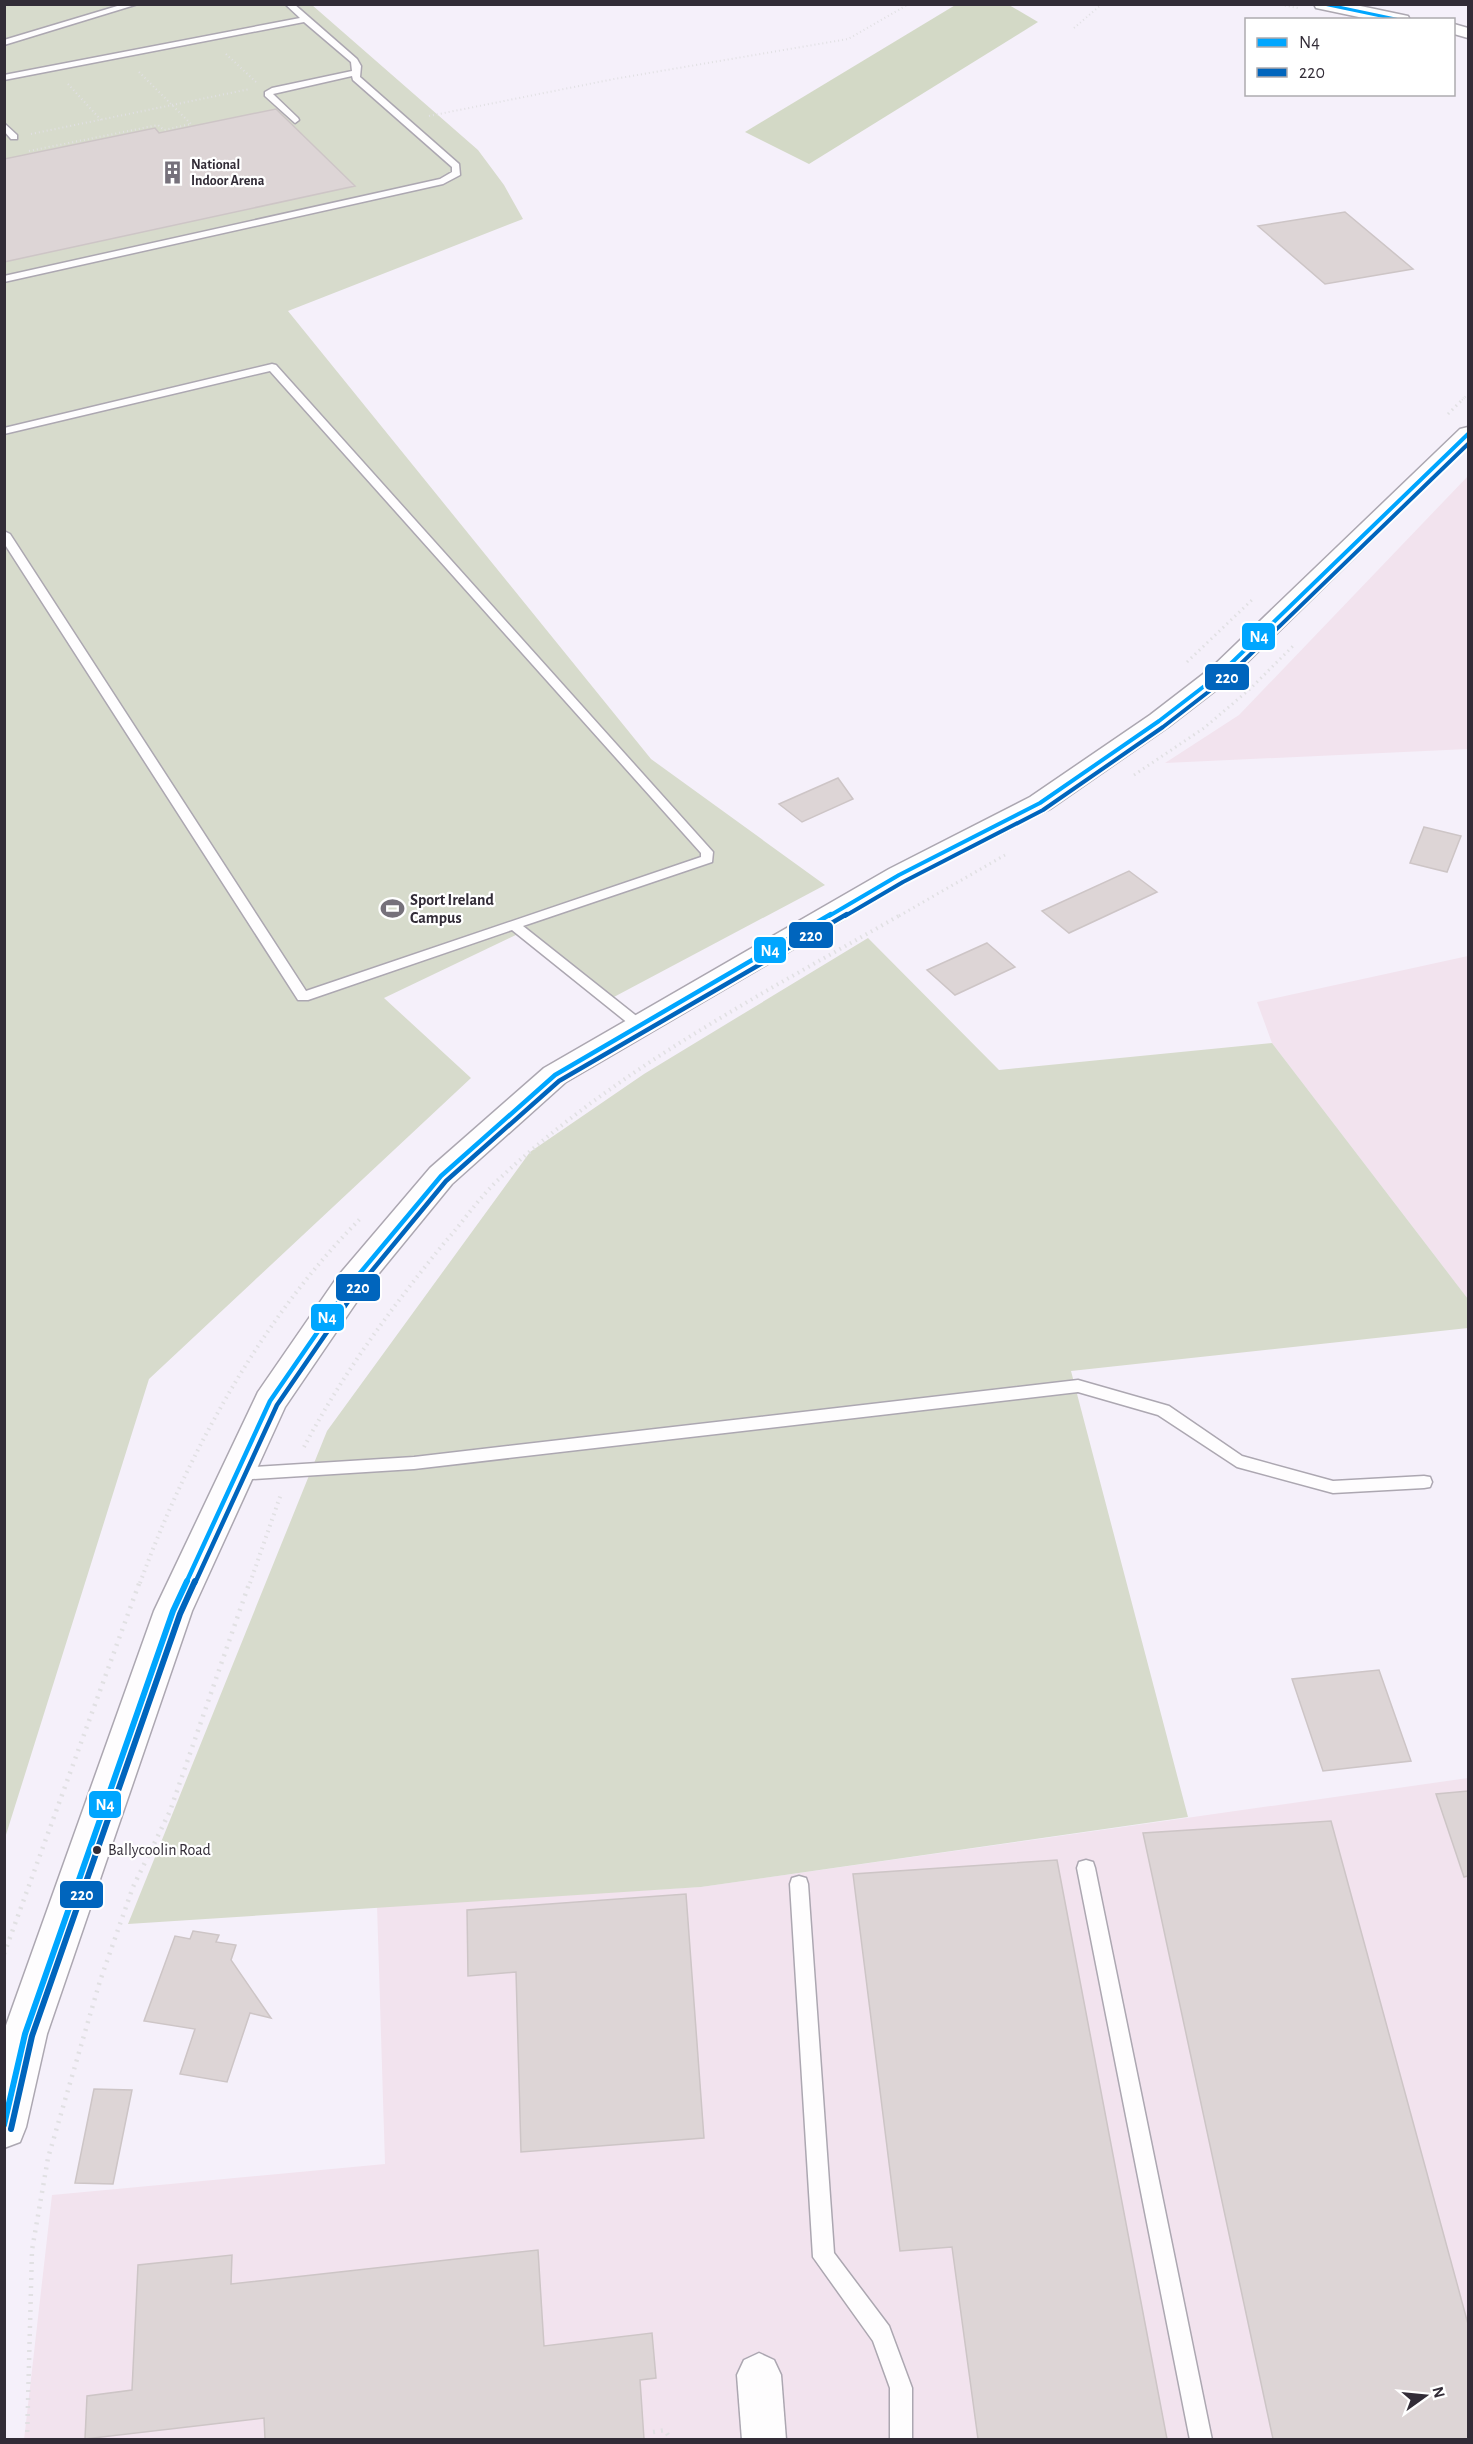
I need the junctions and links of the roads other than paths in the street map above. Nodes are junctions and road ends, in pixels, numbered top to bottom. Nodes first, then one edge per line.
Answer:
1 (134, 4) edge
2 (289, 4) edge
3 (1322, 4) edge
4 (1392, 18) edge
5 (305, 19) junction
6 (4, 43) edge
7 (355, 73) junction
8 (4, 78) edge
9 (295, 120) dead end
10 (4, 125) edge
11 (14, 137) road end
12 (4, 279) edge
13 (4, 431) edge
14 (1468, 434) edge
15 (4, 534) edge
16 (512, 924) junction
17 (639, 1025) junction
18 (236, 1474) junction
19 (1424, 1482) dead end
20 (1086, 1868) dead end
21 (798, 1884) dead end
22 (4, 2127) edge
23 (759, 2375) dead end
24 (764, 2439) edge
25 (901, 2439) edge
26 (1202, 2439) edge

1 - 6 lane
2 - 5 lane
3 - 4 street
5 - 7 lane
5 - 8 lane
7 - 9 lane
7 - 12 lane
10 - 11 lane
13 - 16 lane
14 - 17 street
15 - 16 lane
16 - 17 lane
17 - 18 street
18 - 19 lane
18 - 22 street
20 - 26 lane
21 - 25 lane
23 - 24 street

